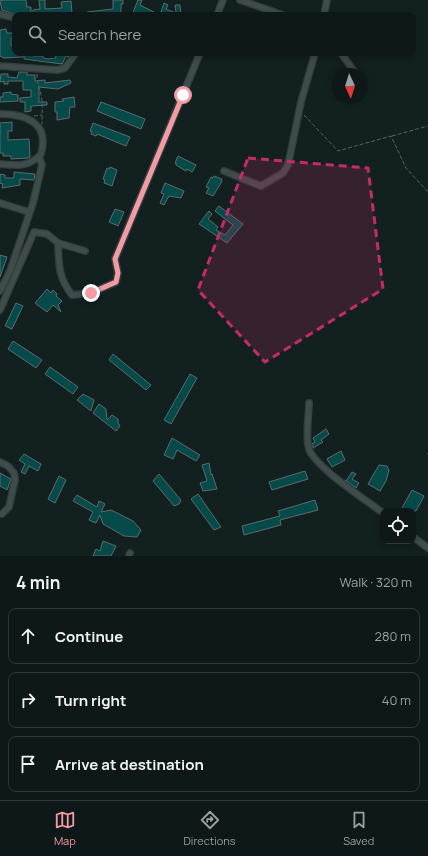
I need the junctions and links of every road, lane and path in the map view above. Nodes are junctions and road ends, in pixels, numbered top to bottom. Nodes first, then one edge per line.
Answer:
1 (223, 0) edge
2 (240, 0) edge
3 (327, 0) edge
4 (217, 12) edge
5 (275, 12) edge
6 (325, 12) edge
7 (0, 14) edge
8 (12, 17) edge
9 (74, 56) edge
10 (199, 56) edge
11 (314, 56) edge
12 (343, 56) edge
13 (0, 66) edge
14 (37, 68) junction
15 (352, 68) edge
16 (299, 110) junction
17 (0, 114) edge
18 (42, 115) junction
19 (30, 118) junction
20 (428, 126) edge
21 (41, 135) junction
22 (391, 136) junction
23 (39, 157) junction
24 (0, 164) edge
25 (224, 171) dead end
26 (428, 192) edge
27 (0, 203) edge
28 (29, 212) junction
29 (58, 243) junction
30 (85, 251) dead end
31 (0, 291) edge
32 (0, 310) edge
33 (309, 402) dead end
34 (0, 462) edge
35 (380, 511) edge
36 (2, 514) dead end
37 (416, 539) edge
38 (428, 548) edge

1 - 4 street
2 - 5 street
3 - 6 street
7 - 8 street
9 - 14 street
10 - 29 street
11 - 16 street
12 - 15 street
13 - 14 street
14 - 18 path
16 - 22 path
16 - 25 street
17 - 19 street
18 - 19 path
18 - 21 path
19 - 21 street
20 - 22 path
21 - 23 street
22 - 26 path
23 - 24 street
23 - 28 street
27 - 28 street
28 - 31 street
29 - 30 street
29 - 32 street
33 - 35 street
34 - 36 street
37 - 38 street

